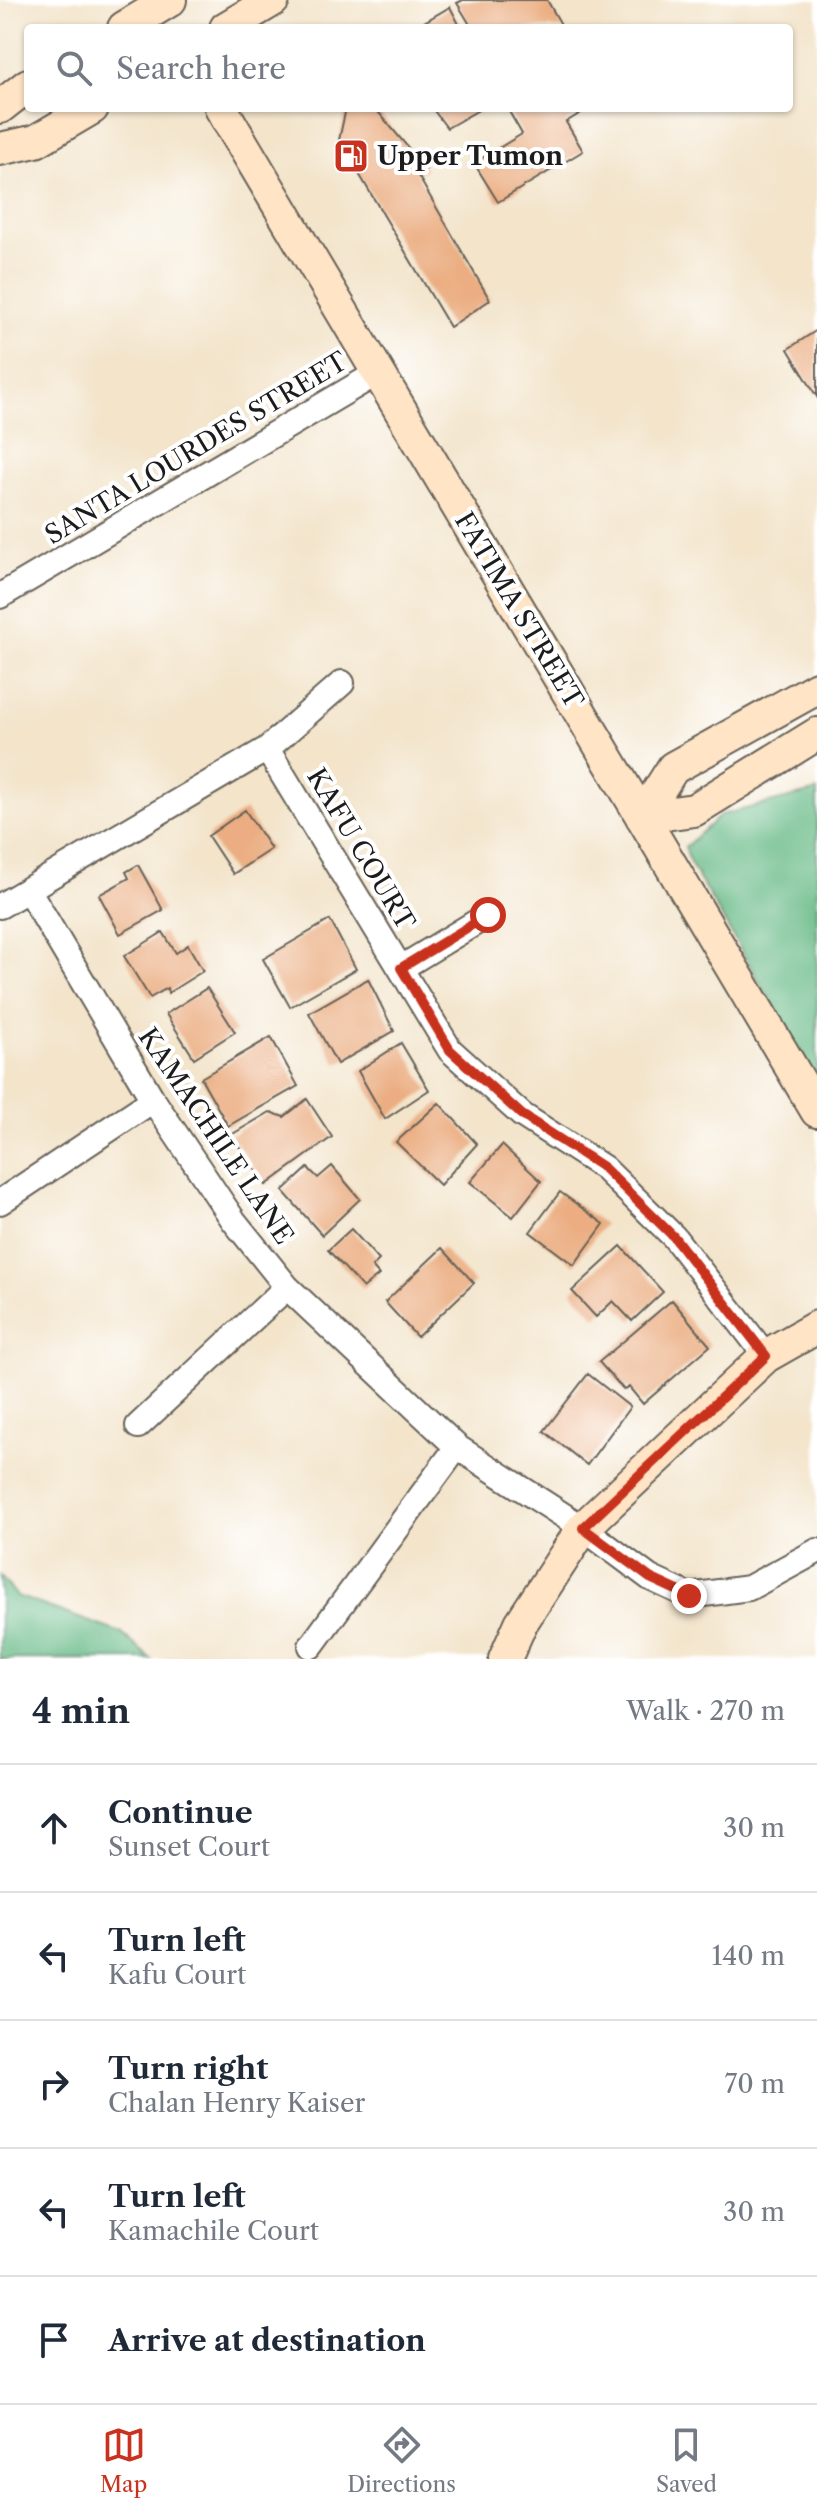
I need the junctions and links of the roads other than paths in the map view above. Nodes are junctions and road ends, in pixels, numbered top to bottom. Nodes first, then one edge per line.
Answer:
1 (273, 0) edge
2 (168, 11) edge
3 (134, 24) edge
4 (233, 24) edge
5 (24, 88) edge
6 (0, 107) edge
7 (85, 112) edge
8 (223, 112) edge
9 (0, 149) edge
10 (379, 372) junction
11 (0, 596) edge
12 (342, 683) dead end
13 (817, 688) edge
14 (817, 734) edge
15 (267, 749) junction
16 (642, 817) junction
17 (29, 891) junction
18 (0, 906) edge
19 (488, 915) dead end
20 (401, 968) junction
21 (153, 1100) junction
22 (817, 1111) edge
23 (0, 1202) edge
24 (287, 1287) junction
25 (817, 1327) edge
26 (766, 1356) junction
27 (138, 1426) dead end
28 (457, 1447) junction
29 (583, 1528) junction
30 (817, 1551) edge
31 (311, 1646) dead end
32 (505, 1659) edge

1 - 4 main road
2 - 3 main road
5 - 6 main road
7 - 9 main road
8 - 10 main road, FATIMA STREET
10 - 11 street, SANTA LOURDES STREET
10 - 16 main road, FATIMA STREET
12 - 15 street
13 - 16 main road
14 - 16 main road
15 - 17 street
15 - 20 street, KAFU COURT
16 - 22 main road, FATIMA STREET
17 - 18 street
17 - 21 street, KAMACHILE LANE
19 - 20 street
20 - 26 street, KAFU COURT
21 - 23 street
21 - 24 street, KAMACHILE LANE
24 - 27 street
24 - 28 street, KAMACHILE LANE
25 - 26 main road
26 - 29 main road
28 - 29 street, KAMACHILE LANE
28 - 31 street
29 - 30 street, KAMACHILE LANE
29 - 32 main road

